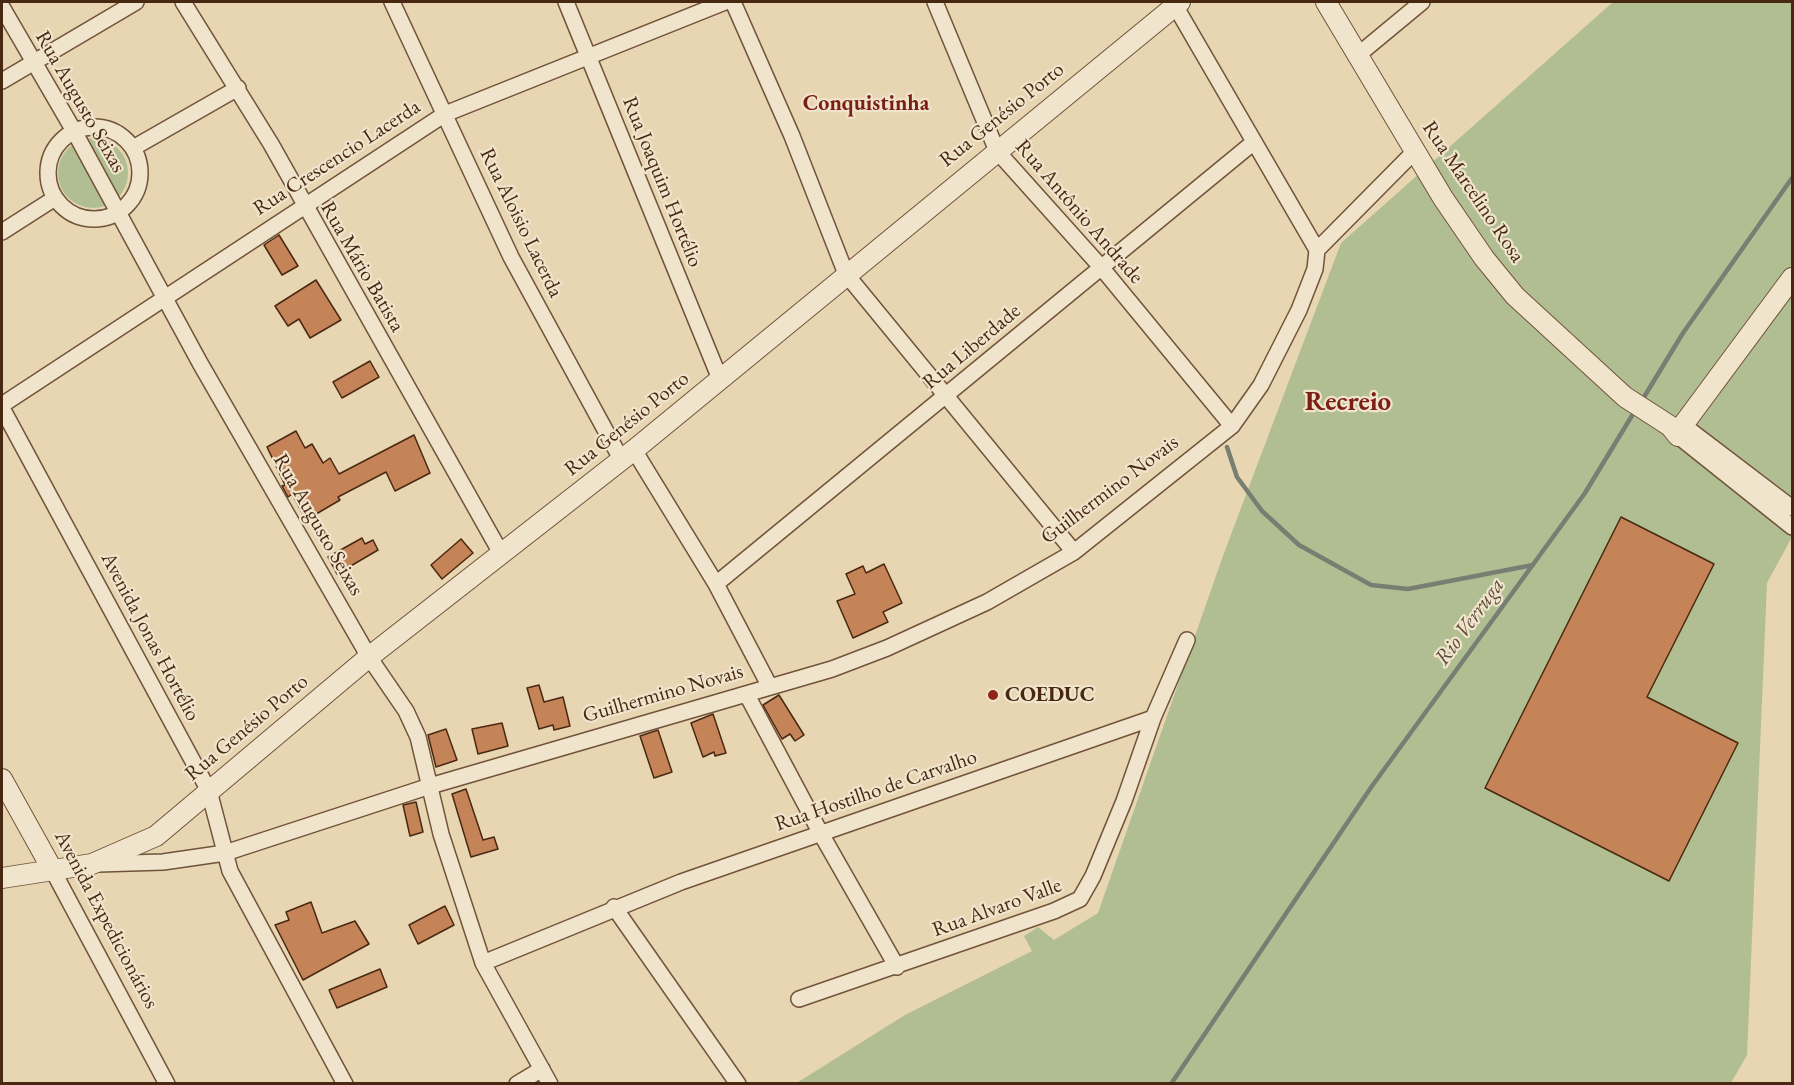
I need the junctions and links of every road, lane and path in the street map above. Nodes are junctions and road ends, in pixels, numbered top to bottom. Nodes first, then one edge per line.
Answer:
1 (136, 2) edge
2 (183, 2) edge
3 (392, 2) edge
4 (566, 2) edge
5 (725, 2) edge
6 (733, 2) edge
7 (935, 2) edge
8 (1326, 2) edge
9 (1422, 2) edge
10 (1176, 3) edge
11 (2, 7) edge
12 (1358, 55) junction
13 (588, 56) junction
14 (34, 63) junction
15 (2, 81) edge
16 (238, 88) junction
17 (445, 114) junction
18 (74, 131) junction
19 (1254, 142) junction
20 (133, 148) junction
21 (997, 151) junction
22 (1415, 151) junction
23 (55, 198) junction
24 (303, 205) junction
25 (118, 213) junction
26 (2, 232) edge
27 (1317, 250) junction
28 (1101, 267) junction
29 (846, 274) junction
30 (1792, 278) edge
31 (163, 298) junction
32 (720, 379) junction
33 (947, 395) junction
34 (2, 406) edge
35 (1232, 426) junction
36 (1671, 426) junction
37 (628, 454) junction
38 (1792, 508) edge
39 (1792, 527) edge
40 (1074, 552) junction
41 (502, 555) junction
42 (716, 584) junction
43 (1187, 640) dead end
44 (369, 657) junction
45 (770, 687) junction
46 (747, 695) junction
47 (1153, 718) junction
48 (2, 779) edge
49 (430, 786) junction
50 (209, 792) junction
51 (820, 832) junction
52 (225, 853) junction
53 (92, 864) junction
54 (52, 869) junction
55 (2, 878) edge
56 (614, 907) junction
57 (483, 963) junction
58 (897, 967) junction
59 (798, 999) dead end
60 (542, 1069) junction
61 (167, 1083) edge
62 (345, 1083) edge
63 (517, 1083) edge
64 (550, 1083) edge
65 (738, 1083) edge

1 - 14 street
2 - 16 street, Rua Mário Batista
3 - 17 street, Rua Aloisio Lacerda
4 - 13 street, Rua Joaquim Hortélio
5 - 13 street, Rua Crescencio Lacerda
6 - 29 street
7 - 21 street, Rua Antônio Andrade
8 - 12 street, Rua Marcelino Rosa
9 - 12 street
10 - 19 street
10 - 21 street, Rua Genésio Porto
11 - 14 street, Rua Augusto Seixas
12 - 22 street, Rua Marcelino Rosa
13 - 17 street, Rua Crescencio Lacerda
13 - 32 street, Rua Joaquim Hortélio
14 - 15 street
14 - 18 street, Rua Augusto Seixas
16 - 20 street
16 - 24 street, Rua Mário Batista
17 - 24 street, Rua Crescencio Lacerda
17 - 37 street, Rua Aloisio Lacerda
18 - 20 street
18 - 23 street
18 - 25 street, Rua Augusto Seixas
19 - 27 street
19 - 28 street, Rua Liberdade
20 - 25 street
21 - 28 street, Rua Antônio Andrade
21 - 29 street, Rua Genésio Porto
22 - 27 street
22 - 36 street, Rua Marcelino Rosa
23 - 25 street
23 - 26 street
24 - 31 street, Rua Crescencio Lacerda
24 - 41 street, Rua Mário Batista
25 - 31 street, Rua Augusto Seixas
27 - 35 street, Guilhermino Novais
28 - 33 street, Rua Liberdade
28 - 35 street, Rua Antônio Andrade
29 - 32 street, Rua Genésio Porto
29 - 33 street
30 - 36 street
31 - 34 street, Rua Crescencio Lacerda
31 - 44 street, Rua Augusto Seixas
32 - 37 street, Rua Genésio Porto
33 - 40 street
33 - 42 street, Rua Liberdade
34 - 50 street, Avenida Jonas Hortélio
35 - 40 street, Guilhermino Novais
36 - 38 street, Rua Marcelino Rosa
36 - 39 street, Rua Marcelino Rosa
37 - 41 street, Rua Genésio Porto
37 - 42 street, Rua Aloisio Lacerda
40 - 45 street, Guilhermino Novais
41 - 44 street, Rua Genésio Porto
42 - 45 street, Rua Aloisio Lacerda
43 - 47 street, Rua Alvaro Valle
44 - 49 street, Rua Augusto Seixas
44 - 50 street, Rua Genésio Porto
45 - 46 street, Guilhermino Novais
46 - 49 street, Guilhermino Novais
46 - 51 street
47 - 51 street, Rua Hostilho de Carvalho
47 - 58 street, Rua Alvaro Valle
48 - 54 street, Avenida Expedicionários
49 - 52 street, Guilhermino Novais
49 - 57 street, Rua Augusto Seixas
50 - 52 street, Avenida Jonas Hortélio
50 - 53 street, Rua Genésio Porto
51 - 56 street, Rua Hostilho de Carvalho
51 - 58 street
52 - 53 street, Guilhermino Novais
52 - 62 street, Avenida Jonas Hortélio
53 - 54 street, Guilhermino Novais
54 - 55 street, Guilhermino Novais
54 - 61 street, Avenida Expedicionários
56 - 57 street, Rua Hostilho de Carvalho
56 - 65 street
57 - 60 street, Rua Augusto Seixas
58 - 59 street, Rua Alvaro Valle
60 - 63 street
60 - 64 street, Rua Augusto Seixas

